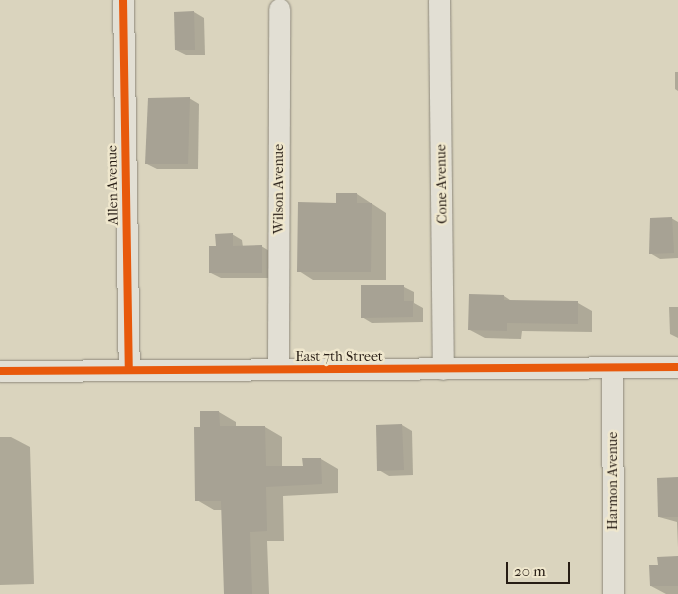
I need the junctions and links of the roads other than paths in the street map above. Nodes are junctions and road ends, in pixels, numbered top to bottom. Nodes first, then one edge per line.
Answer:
1 (123, 0) edge
2 (439, 0) edge
3 (279, 9) dead end
4 (678, 367) edge
5 (612, 368) junction
6 (278, 369) junction
7 (443, 369) junction
8 (129, 370) junction
9 (0, 371) edge
10 (613, 594) edge

1 - 8 street, Allen Avenue
2 - 7 street, Cone Avenue
3 - 6 street, Wilson Avenue
4 - 5 street, East 7th Street
5 - 7 street, East 7th Street
5 - 10 street, Harmon Avenue
6 - 7 street, East 7th Street
6 - 8 street, East 7th Street
8 - 9 street, East 7th Street

